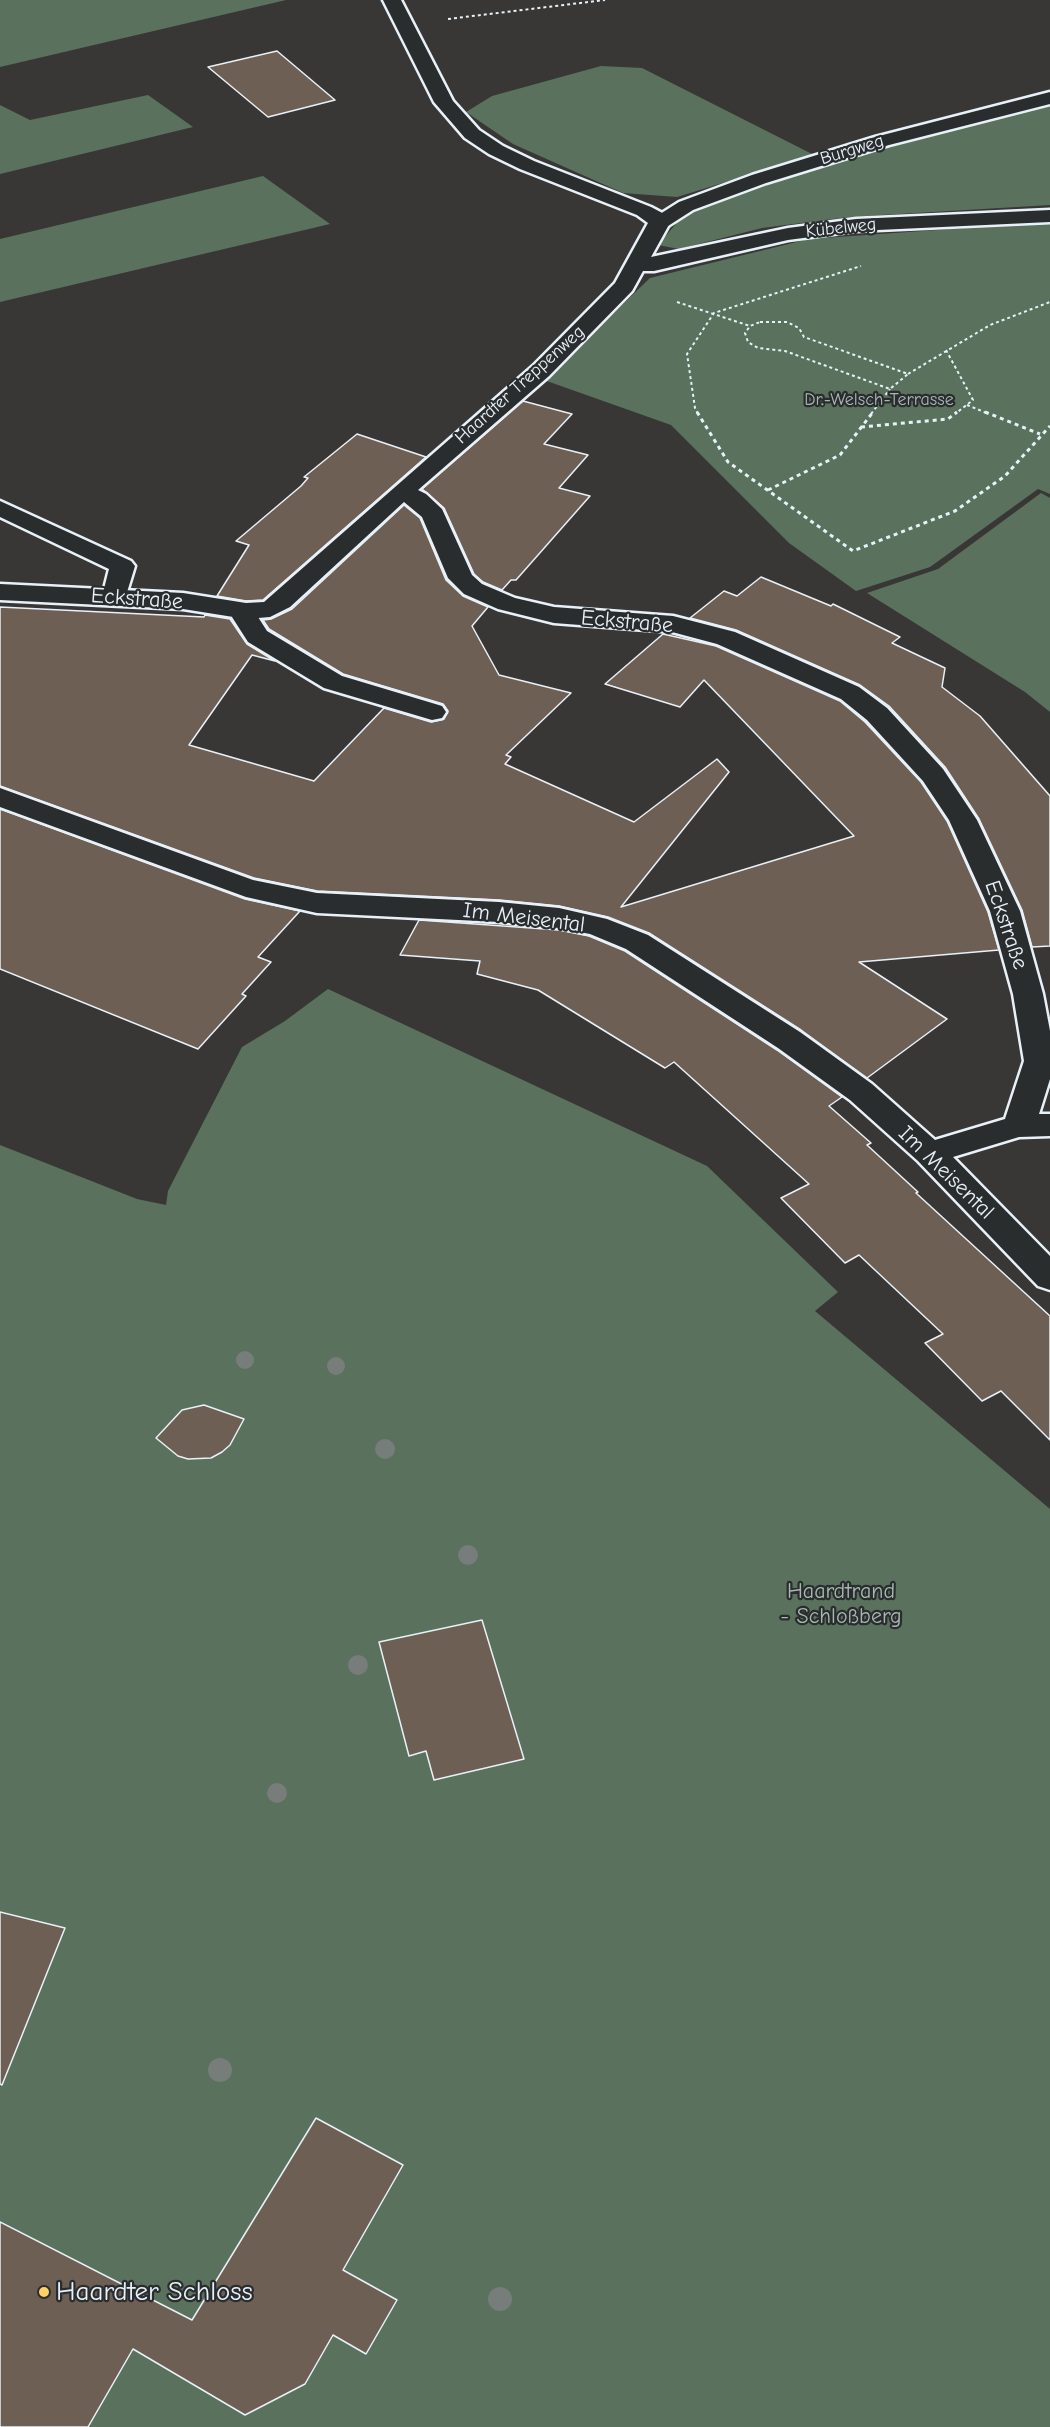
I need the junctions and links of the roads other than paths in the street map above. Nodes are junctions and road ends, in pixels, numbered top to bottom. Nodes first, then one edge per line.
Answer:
1 (392, 1) edge
2 (1050, 98) edge
3 (1050, 216) edge
4 (660, 221) junction
5 (634, 264) junction
6 (401, 492) junction
7 (0, 508) edge
8 (0, 591) edge
9 (115, 597) junction
10 (246, 611) junction
11 (432, 711) dead end
12 (0, 796) edge
13 (1035, 1125) edge
14 (930, 1153) junction
15 (1050, 1277) edge

1 - 4 street
2 - 4 street, Burgweg
3 - 5 street, Kübelweg
4 - 5 street, Haardter Treppenweg
5 - 6 street, Haardter Treppenweg
6 - 10 street, Eckstraße
6 - 13 street, Eckstraße
7 - 9 street
8 - 9 street, Eckstraße
9 - 10 street, Eckstraße
10 - 11 street
12 - 14 street, Im Meisental
13 - 14 street, Eckstraße
14 - 15 street, Im Meisental

